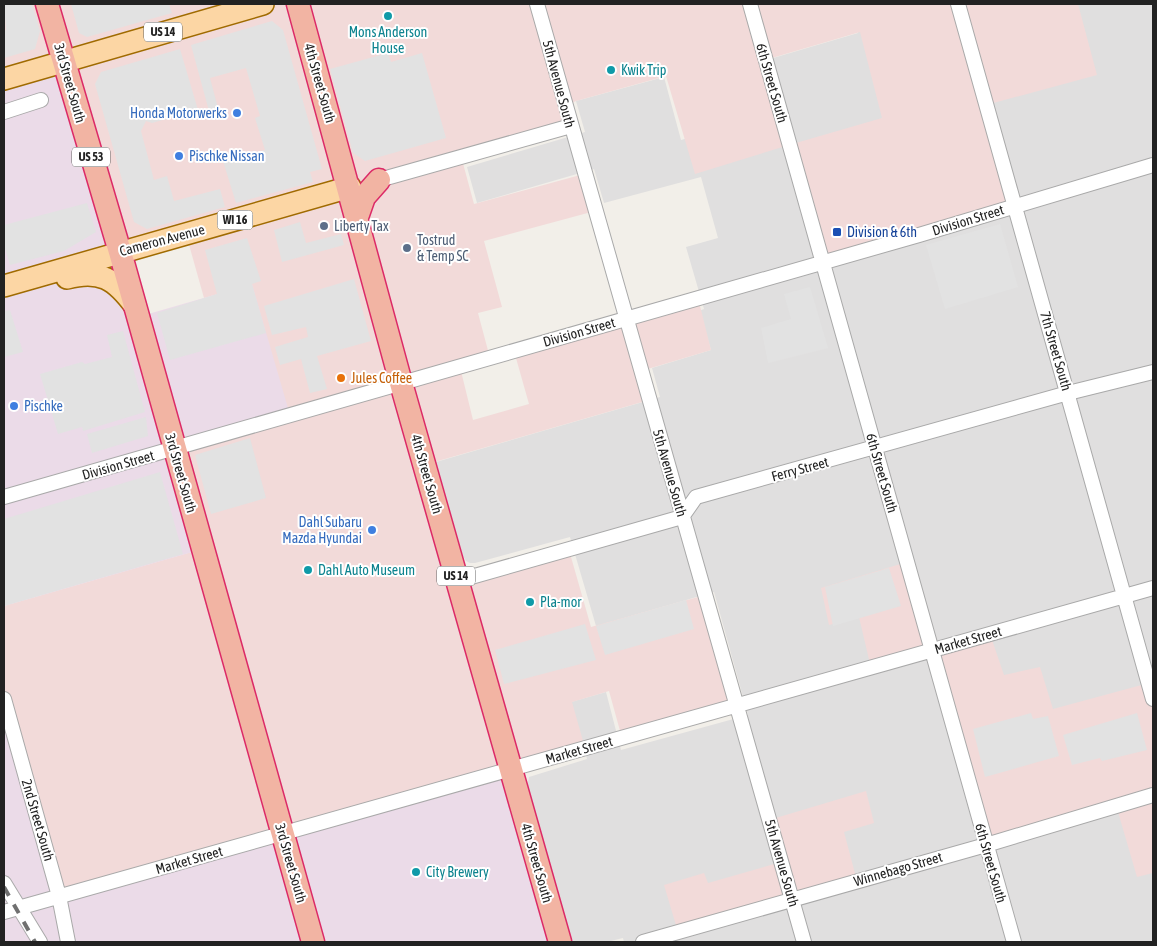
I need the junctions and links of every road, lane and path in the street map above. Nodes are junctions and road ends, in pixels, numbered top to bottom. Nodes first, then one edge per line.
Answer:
1 (47, 4) edge
2 (264, 4) edge
3 (298, 4) edge
4 (538, 4) edge
5 (750, 4) edge
6 (958, 4) edge
7 (63, 62) junction
8 (4, 79) edge
9 (41, 100) dead end
10 (4, 112) edge
11 (571, 126) junction
12 (1153, 165) edge
13 (379, 180) joint
14 (350, 187) junction
15 (1014, 205) junction
16 (357, 217) junction
17 (120, 252) junction
18 (822, 262) junction
19 (58, 275) junction
20 (4, 286) edge
21 (4, 296) edge
22 (134, 306) junction
23 (625, 319) junction
24 (1153, 372) edge
25 (401, 383) junction
26 (1068, 393) junction
27 (174, 448) junction
28 (875, 448) junction
29 (4, 497) edge
30 (682, 517) junction
31 (457, 581) junction
32 (1153, 588) edge
33 (1124, 596) junction
34 (932, 651) junction
35 (1153, 699) edge
36 (5, 704) edge
37 (736, 706) junction
38 (510, 770) junction
39 (1153, 795) edge
40 (282, 834) junction
41 (986, 845) junction
42 (4, 882) edge
43 (59, 896) junction
44 (792, 899) junction
45 (18, 908) junction
46 (4, 912) edge
47 (40, 942) edge
48 (68, 942) edge
49 (313, 942) edge
50 (560, 942) edge
51 (643, 942) edge
52 (804, 942) edge
53 (1014, 942) edge

1 - 7 highway, 3rd Street South / US 53
2 - 7 main road, US 14
3 - 14 highway, 4th Street South / US 14
4 - 11 street, 5th Avenue South
5 - 18 street, 6th Street South
6 - 15 street, 7th Street South
7 - 8 main road, US 14
7 - 17 highway, 3rd Street South / US 53
9 - 10 street
11 - 13 street
11 - 23 street, 5th Avenue South
12 - 15 street, Division Street
13 - 16 highway
14 - 16 highway, 4th Street South / US 14
14 - 17 main road, Cameron Avenue / WI 16
15 - 18 street, Division Street
15 - 26 street, 7th Street South
16 - 25 highway, 4th Street South / US 14
17 - 19 main road, Cameron Avenue
17 - 22 highway, 3rd Street South
18 - 23 street, Division Street
18 - 28 street, 6th Street South
19 - 20 main road, Cameron Avenue
19 - 21 main road
19 - 22 main road
22 - 27 highway, 3rd Street South
23 - 25 street, Division Street
23 - 30 street, 5th Avenue South
24 - 26 street, Ferry Street
25 - 27 street, Division Street
25 - 31 highway, 4th Street South / US 14
26 - 28 street, Ferry Street
26 - 33 street, 7th Street South
27 - 29 street, Division Street
27 - 40 highway, 3rd Street South
28 - 30 street, Ferry Street
28 - 34 street, 6th Street South
30 - 31 street
30 - 37 street, 5th Avenue South
31 - 38 highway, 4th Street South / US 14
32 - 33 street, Market Street
33 - 34 street, Market Street
33 - 35 street, 7th Street South
34 - 37 street, Market Street
34 - 41 street, 6th Street South
36 - 43 street, 2nd Street South
37 - 38 street, Market Street
37 - 44 street, 5th Avenue South
38 - 40 street, Market Street
38 - 50 highway, 4th Street South / US 14
39 - 41 street, Winnebago Street
40 - 43 street, Market Street
40 - 49 highway, 3rd Street South
41 - 44 street, Winnebago Street
41 - 53 street, 6th Street South
42 - 45 street
43 - 45 street, Market Street
43 - 48 street, 2nd Street South
44 - 51 street, Winnebago Street
44 - 52 street, 5th Avenue South
45 - 46 street, Market Street
45 - 47 street

